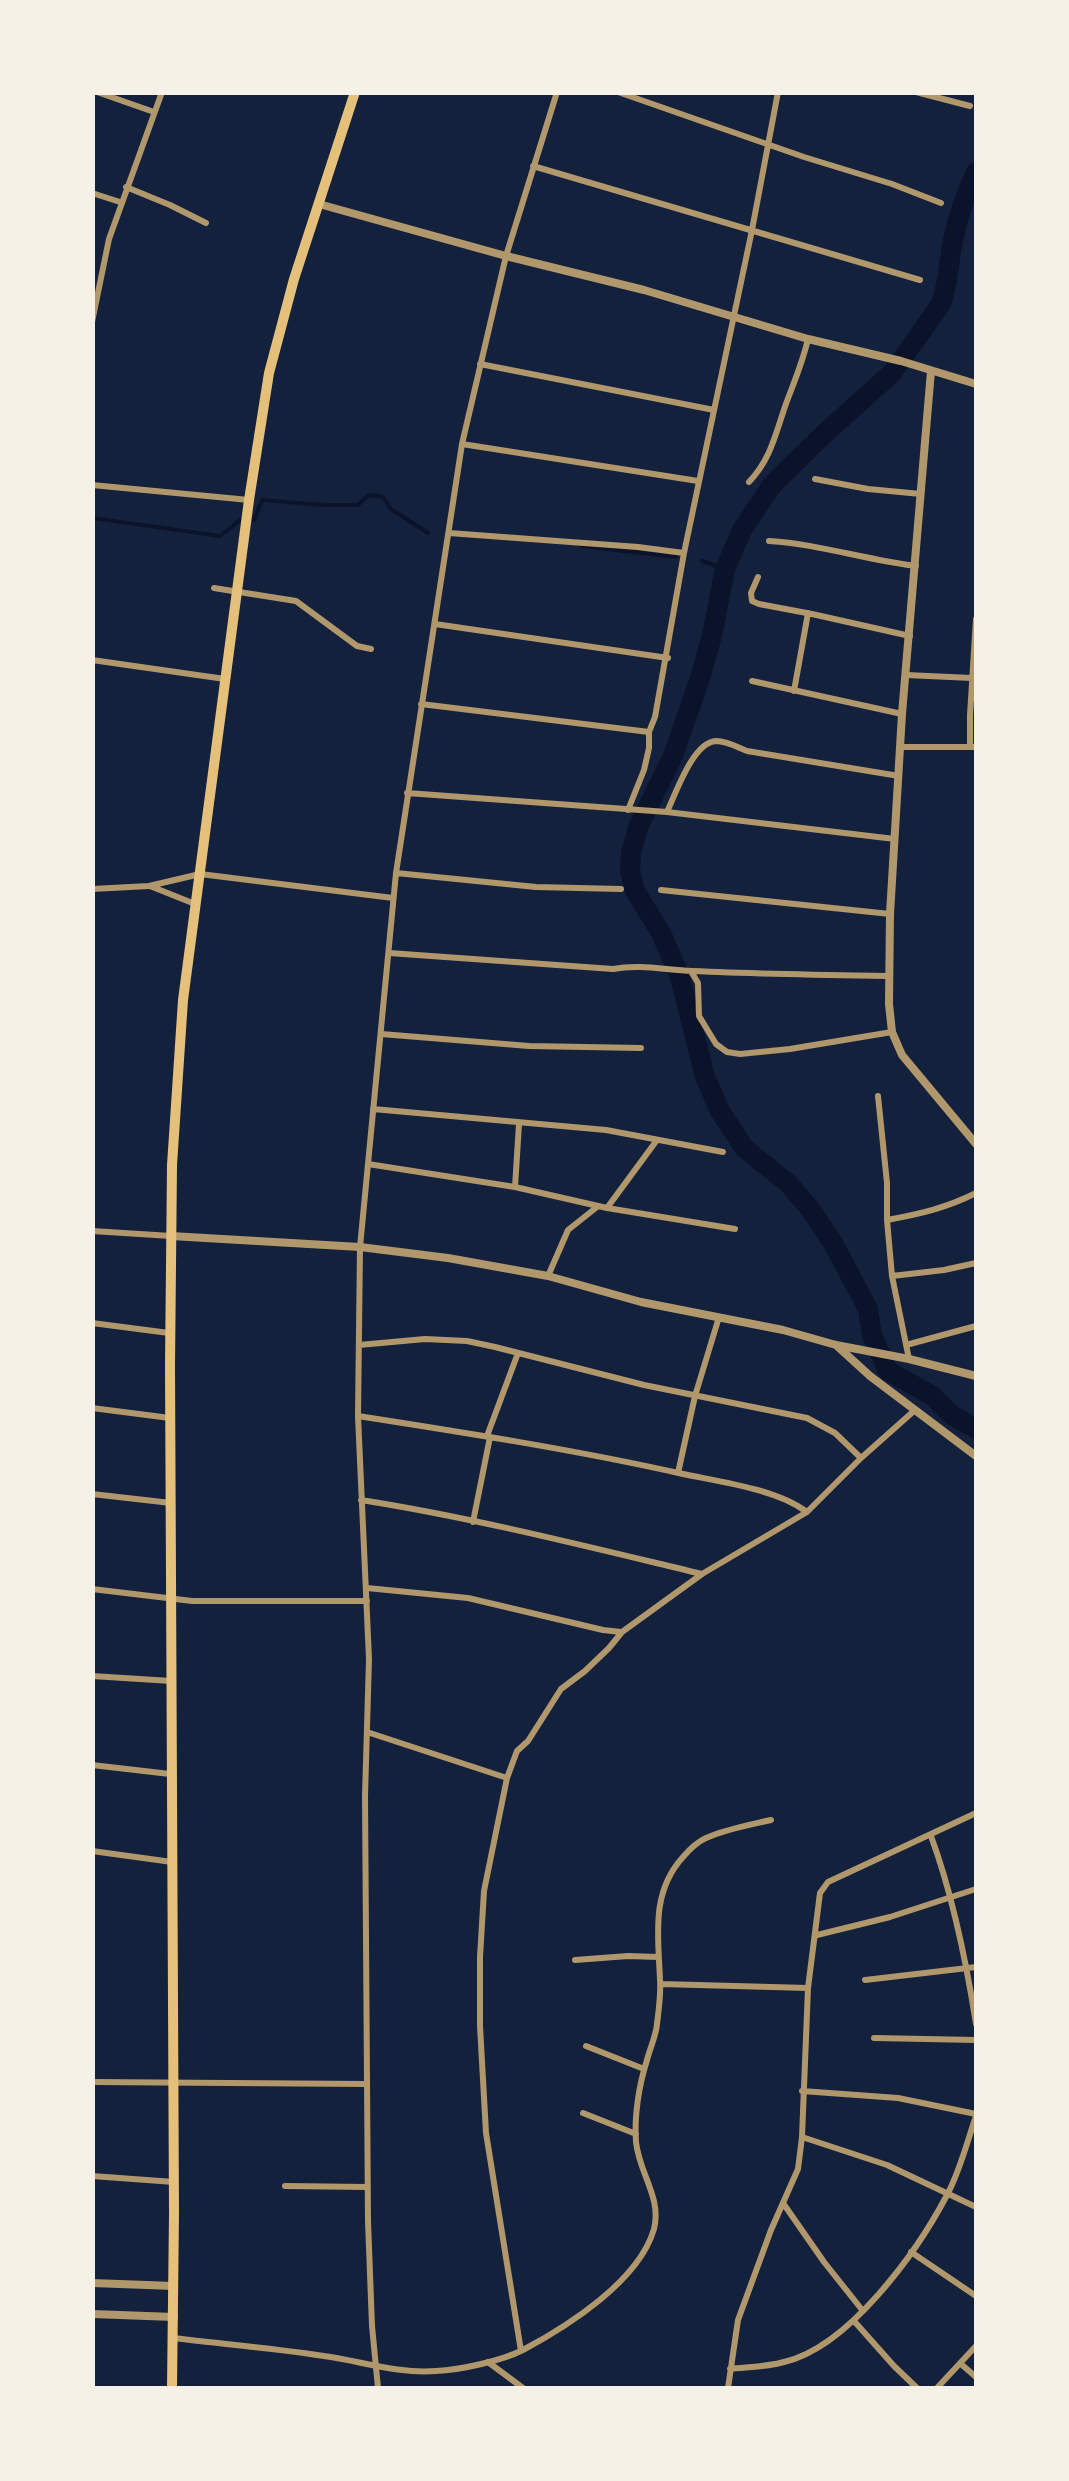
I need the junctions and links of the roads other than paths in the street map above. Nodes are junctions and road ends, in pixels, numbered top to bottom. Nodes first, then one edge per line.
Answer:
1 (97, 92) edge
2 (162, 92) edge
3 (356, 92) edge
4 (557, 92) edge
5 (618, 92) edge
6 (778, 92) edge
7 (916, 92) edge
8 (970, 106) dead end
9 (154, 112) junction
10 (767, 143) junction
11 (533, 166) junction
12 (126, 187) junction
13 (92, 192) edge
14 (120, 202) junction
15 (941, 203) dead end
16 (319, 204) junction
17 (206, 223) dead end
18 (752, 230) junction
19 (506, 256) junction
20 (96, 280) edge
21 (920, 280) dead end
22 (733, 317) junction
23 (92, 322) edge
24 (808, 339) junction
25 (480, 364) junction
26 (931, 371) junction
27 (976, 384) edge
28 (714, 410) junction
29 (462, 444) junction
30 (815, 479) dead end
31 (698, 482) junction
32 (749, 482) dead end
33 (92, 485) edge
34 (921, 494) junction
35 (249, 500) junction
36 (449, 532) junction
37 (770, 541) dead end
38 (684, 554) junction
39 (916, 566) junction
40 (758, 577) dead end
41 (214, 588) dead end
42 (238, 593) junction
43 (808, 613) junction
44 (976, 623) edge
45 (435, 624) junction
46 (910, 636) junction
47 (371, 648) dead end
48 (668, 658) junction
49 (92, 660) edge
50 (906, 675) junction
51 (972, 678) junction
52 (226, 679) junction
53 (752, 681) dead end
54 (794, 691) junction
55 (421, 704) junction
56 (902, 714) junction
57 (648, 732) junction
58 (901, 747) junction
59 (973, 747) edge
60 (899, 776) junction
61 (407, 793) junction
62 (630, 811) junction
63 (664, 812) junction
64 (895, 840) junction
65 (396, 873) junction
66 (200, 874) junction
67 (149, 886) junction
68 (92, 889) edge
69 (621, 889) dead end
70 (660, 890) dead end
71 (393, 898) junction
72 (196, 904) junction
73 (890, 914) junction
74 (388, 953) junction
75 (692, 972) junction
76 (889, 976) junction
77 (892, 1032) junction
78 (381, 1034) junction
79 (641, 1048) dead end
80 (878, 1096) dead end
81 (372, 1109) junction
82 (519, 1124) junction
83 (657, 1140) junction
84 (975, 1140) edge
85 (722, 1152) dead end
86 (368, 1164) junction
87 (515, 1187) junction
88 (976, 1193) edge
89 (602, 1207) junction
90 (886, 1220) junction
91 (735, 1229) dead end
92 (92, 1232) edge
93 (171, 1236) junction
94 (360, 1247) junction
95 (976, 1263) edge
96 (548, 1276) junction
97 (892, 1276) junction
98 (719, 1316) junction
99 (92, 1324) edge
100 (976, 1326) edge
101 (171, 1333) junction
102 (836, 1344) junction
103 (358, 1345) junction
104 (906, 1345) junction
105 (518, 1353) junction
106 (910, 1359) junction
107 (976, 1376) edge
108 (695, 1396) junction
109 (92, 1408) edge
110 (915, 1410) junction
111 (358, 1416) junction
112 (170, 1418) junction
113 (488, 1437) junction
114 (976, 1456) edge
115 (861, 1458) junction
116 (678, 1472) junction
117 (92, 1494) edge
118 (361, 1500) junction
119 (172, 1503) junction
120 (807, 1512) junction
121 (473, 1522) junction
122 (702, 1574) junction
123 (366, 1588) junction
124 (92, 1589) edge
125 (172, 1600) junction
126 (367, 1601) junction
127 (622, 1632) junction
128 (92, 1676) edge
129 (171, 1681) junction
130 (367, 1732) junction
131 (92, 1765) edge
132 (170, 1774) junction
133 (508, 1778) junction
134 (976, 1814) edge
135 (771, 1820) dead end
136 (931, 1836) junction
137 (92, 1851) edge
138 (172, 1862) junction
139 (976, 1889) edge
140 (950, 1897) junction
141 (816, 1935) junction
142 (658, 1956) junction
143 (575, 1960) dead end
144 (976, 1967) edge
145 (967, 1968) junction
146 (864, 1980) dead end
147 (660, 1984) junction
148 (808, 1988) junction
149 (976, 2024) edge
150 (874, 2038) dead end
151 (976, 2040) edge
152 (586, 2046) dead end
153 (644, 2069) junction
154 (92, 2082) edge
155 (174, 2082) junction
156 (366, 2084) junction
157 (802, 2092) junction
158 (583, 2113) dead end
159 (976, 2119) edge
160 (636, 2134) junction
161 (802, 2137) junction
162 (92, 2176) edge
163 (174, 2182) junction
164 (286, 2186) dead end
165 (367, 2187) junction
166 (948, 2194) junction
167 (783, 2203) junction
168 (976, 2208) edge
169 (911, 2252) junction
170 (92, 2283) edge
171 (174, 2286) junction
172 (976, 2296) edge
173 (863, 2311) junction
174 (92, 2314) edge
175 (174, 2317) junction
176 (854, 2321) junction
177 (174, 2338) junction
178 (976, 2346) edge
179 (521, 2351) junction
180 (488, 2362) junction
181 (961, 2364) junction
182 (377, 2368) junction
183 (730, 2369) junction
184 (976, 2377) edge
185 (172, 2388) edge
186 (378, 2388) edge
187 (524, 2388) edge
188 (728, 2388) edge
189 (917, 2388) edge
190 (937, 2388) edge

1 - 9 street
2 - 9 street
3 - 16 highway
4 - 11 street
5 - 10 street
6 - 10 street
7 - 8 street
9 - 12 street
10 - 15 street
10 - 18 street
11 - 18 street
11 - 19 street
12 - 14 street
12 - 17 street
13 - 14 street
14 - 20 street
16 - 19 street
16 - 35 highway
18 - 21 street
18 - 22 street
19 - 22 street
19 - 25 street
20 - 23 street
22 - 24 street
22 - 28 street
24 - 26 street
24 - 32 street
25 - 28 street
25 - 29 street
26 - 27 street
26 - 34 street
28 - 31 street
29 - 31 street
29 - 36 street
30 - 34 street
31 - 38 street
33 - 35 street
34 - 39 street
35 - 42 highway
36 - 38 street
36 - 45 street
37 - 39 street
38 - 48 street
39 - 46 street
40 - 43 street
41 - 42 street
42 - 47 street
42 - 52 highway
43 - 46 street
43 - 54 street
44 - 51 street
45 - 48 street
45 - 55 street
46 - 50 street
48 - 57 street
49 - 52 street
50 - 51 street
50 - 56 street
51 - 59 street
52 - 66 highway
53 - 54 street
54 - 56 street
55 - 57 street
55 - 61 street
56 - 58 street
57 - 62 street
58 - 59 street
58 - 60 street
60 - 63 street
60 - 64 street
61 - 62 street
61 - 65 street
62 - 63 street
63 - 64 street
64 - 73 street
65 - 69 street
65 - 71 street
66 - 67 street
66 - 71 street
66 - 72 highway
67 - 68 street
67 - 72 street
70 - 73 street
71 - 74 street
72 - 93 highway
73 - 76 street
74 - 75 street
74 - 78 street
75 - 76 street
75 - 77 street
76 - 77 street
77 - 84 street
78 - 79 street
78 - 81 street
80 - 90 street
81 - 82 street
81 - 86 street
82 - 83 street
82 - 87 street
83 - 85 street
83 - 89 street
86 - 87 street
86 - 94 street
87 - 89 street
88 - 90 street
89 - 91 street
89 - 96 street
90 - 97 street
92 - 93 street
93 - 94 street
93 - 101 highway
94 - 96 street
94 - 103 street
95 - 97 street
96 - 98 street
97 - 104 street
98 - 102 street
98 - 108 street
99 - 101 street
100 - 104 street
101 - 112 highway
102 - 106 street
102 - 110 street
103 - 105 street
103 - 111 street
104 - 106 street
105 - 108 street
105 - 113 street
106 - 107 street
108 - 115 street
108 - 116 street
109 - 112 street
110 - 114 street
110 - 115 street
111 - 113 street
111 - 118 street
112 - 119 highway
113 - 116 street
113 - 121 street
115 - 120 street
116 - 120 street
117 - 119 street
118 - 121 street
118 - 123 street
119 - 125 highway
120 - 122 street
121 - 122 street
122 - 127 street
123 - 126 street
123 - 127 street
124 - 125 street
125 - 126 street
125 - 129 highway
126 - 130 street
127 - 133 street
128 - 129 street
129 - 132 highway
130 - 133 street
130 - 156 street
131 - 132 street
132 - 138 highway
133 - 179 street
134 - 136 street
135 - 142 street
136 - 140 street
136 - 141 street
137 - 138 street
138 - 155 highway
139 - 140 street
140 - 141 street
140 - 145 street
141 - 148 street
142 - 143 street
142 - 147 street
144 - 145 street
145 - 146 street
145 - 149 street
147 - 148 street
147 - 153 street
148 - 157 street
150 - 151 street
152 - 153 street
153 - 160 street
154 - 155 street
155 - 156 street
155 - 163 highway
156 - 165 street
157 - 159 street
157 - 161 street
158 - 160 street
159 - 166 street
160 - 179 street
161 - 166 street
161 - 167 street
162 - 163 street
163 - 171 highway
164 - 165 street
165 - 182 street
166 - 168 street
166 - 169 street
167 - 173 street
167 - 183 street
169 - 172 street
169 - 173 street
170 - 171 street
171 - 175 highway
173 - 176 street
174 - 175 street
175 - 177 highway
176 - 183 street
176 - 189 street
177 - 182 street
177 - 185 highway
178 - 181 street
179 - 180 street
180 - 182 street
180 - 187 street
181 - 184 street
181 - 190 street
182 - 186 street
183 - 188 street

